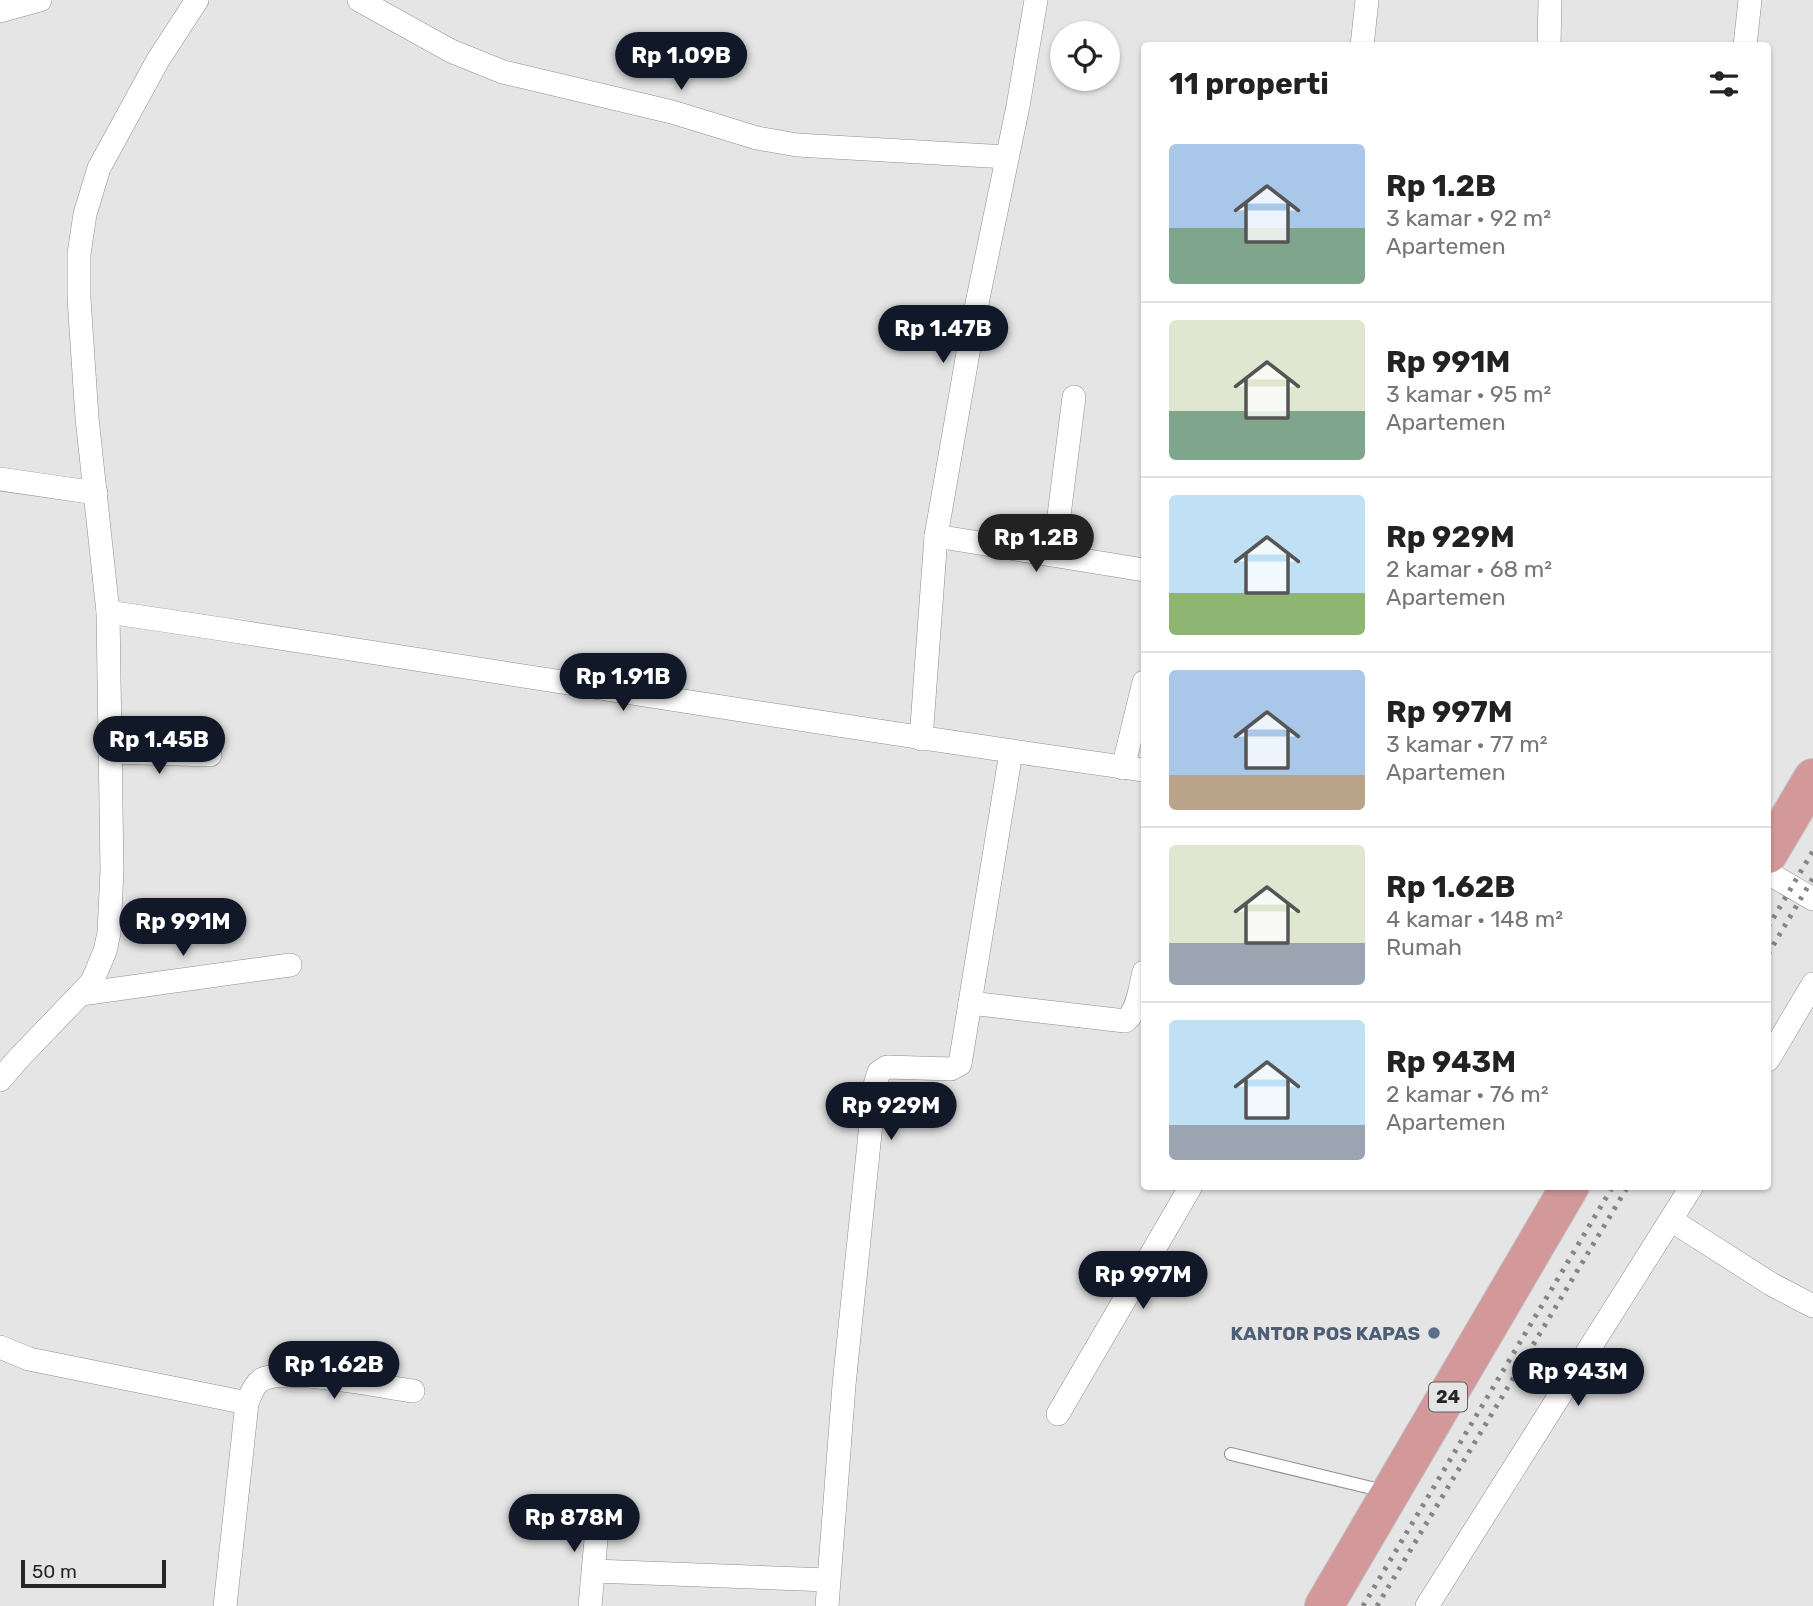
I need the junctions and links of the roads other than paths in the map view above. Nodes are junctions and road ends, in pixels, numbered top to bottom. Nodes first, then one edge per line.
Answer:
1 (40, 0) edge
2 (197, 0) edge
3 (359, 0) edge
4 (1037, 0) edge
5 (1367, 0) edge
6 (1550, 0) edge
7 (1750, 0) edge
8 (0, 11) edge
9 (1362, 42) edge
10 (1549, 42) edge
11 (1745, 42) edge
12 (1007, 157) junction
13 (1074, 397) dead end
14 (0, 479) edge
15 (96, 493) junction
16 (936, 536) junction
17 (1054, 555) junction
18 (1141, 570) edge
19 (108, 612) junction
20 (1141, 708) edge
21 (922, 739) junction
22 (111, 752) junction
23 (1011, 752) junction
24 (210, 755) dead end
25 (1134, 769) edge
26 (1813, 778) edge
27 (1771, 849) edge
28 (1771, 875) edge
29 (1813, 899) edge
30 (290, 965) dead end
31 (1141, 983) edge
32 (1813, 984) edge
33 (81, 994) junction
34 (970, 1003) junction
35 (1771, 1055) edge
36 (0, 1080) edge
37 (1189, 1190) edge
38 (1568, 1190) edge
39 (1690, 1190) edge
40 (1671, 1220) junction
41 (1813, 1306) edge
42 (0, 1347) edge
43 (413, 1391) dead end
44 (247, 1403) junction
45 (1058, 1415) dead end
46 (1231, 1454) dead end
47 (1392, 1493) junction
48 (599, 1506) dead end
49 (594, 1571) junction
50 (828, 1580) junction
51 (225, 1606) edge
52 (590, 1606) edge
53 (827, 1606) edge
54 (1324, 1606) edge
55 (1427, 1606) edge

1 - 8 street
2 - 15 street
3 - 12 street
4 - 12 street
5 - 9 street
6 - 10 street
7 - 11 street
12 - 16 street
13 - 17 street
14 - 15 street
15 - 19 street
16 - 17 street
16 - 21 street
17 - 18 street
19 - 21 street
19 - 22 street
20 - 25 street
21 - 23 street
22 - 24 street
22 - 33 street
23 - 25 street
23 - 34 street
26 - 27 highway
28 - 29 street
30 - 33 street
31 - 34 street
32 - 35 street
33 - 36 street
34 - 50 street
37 - 45 street
38 - 47 highway, 24
39 - 40 street
40 - 41 street
40 - 55 street
42 - 44 street
43 - 44 street
44 - 51 street
46 - 47 lane
47 - 54 highway, 24
48 - 49 street
49 - 50 street
49 - 52 street
50 - 53 street

